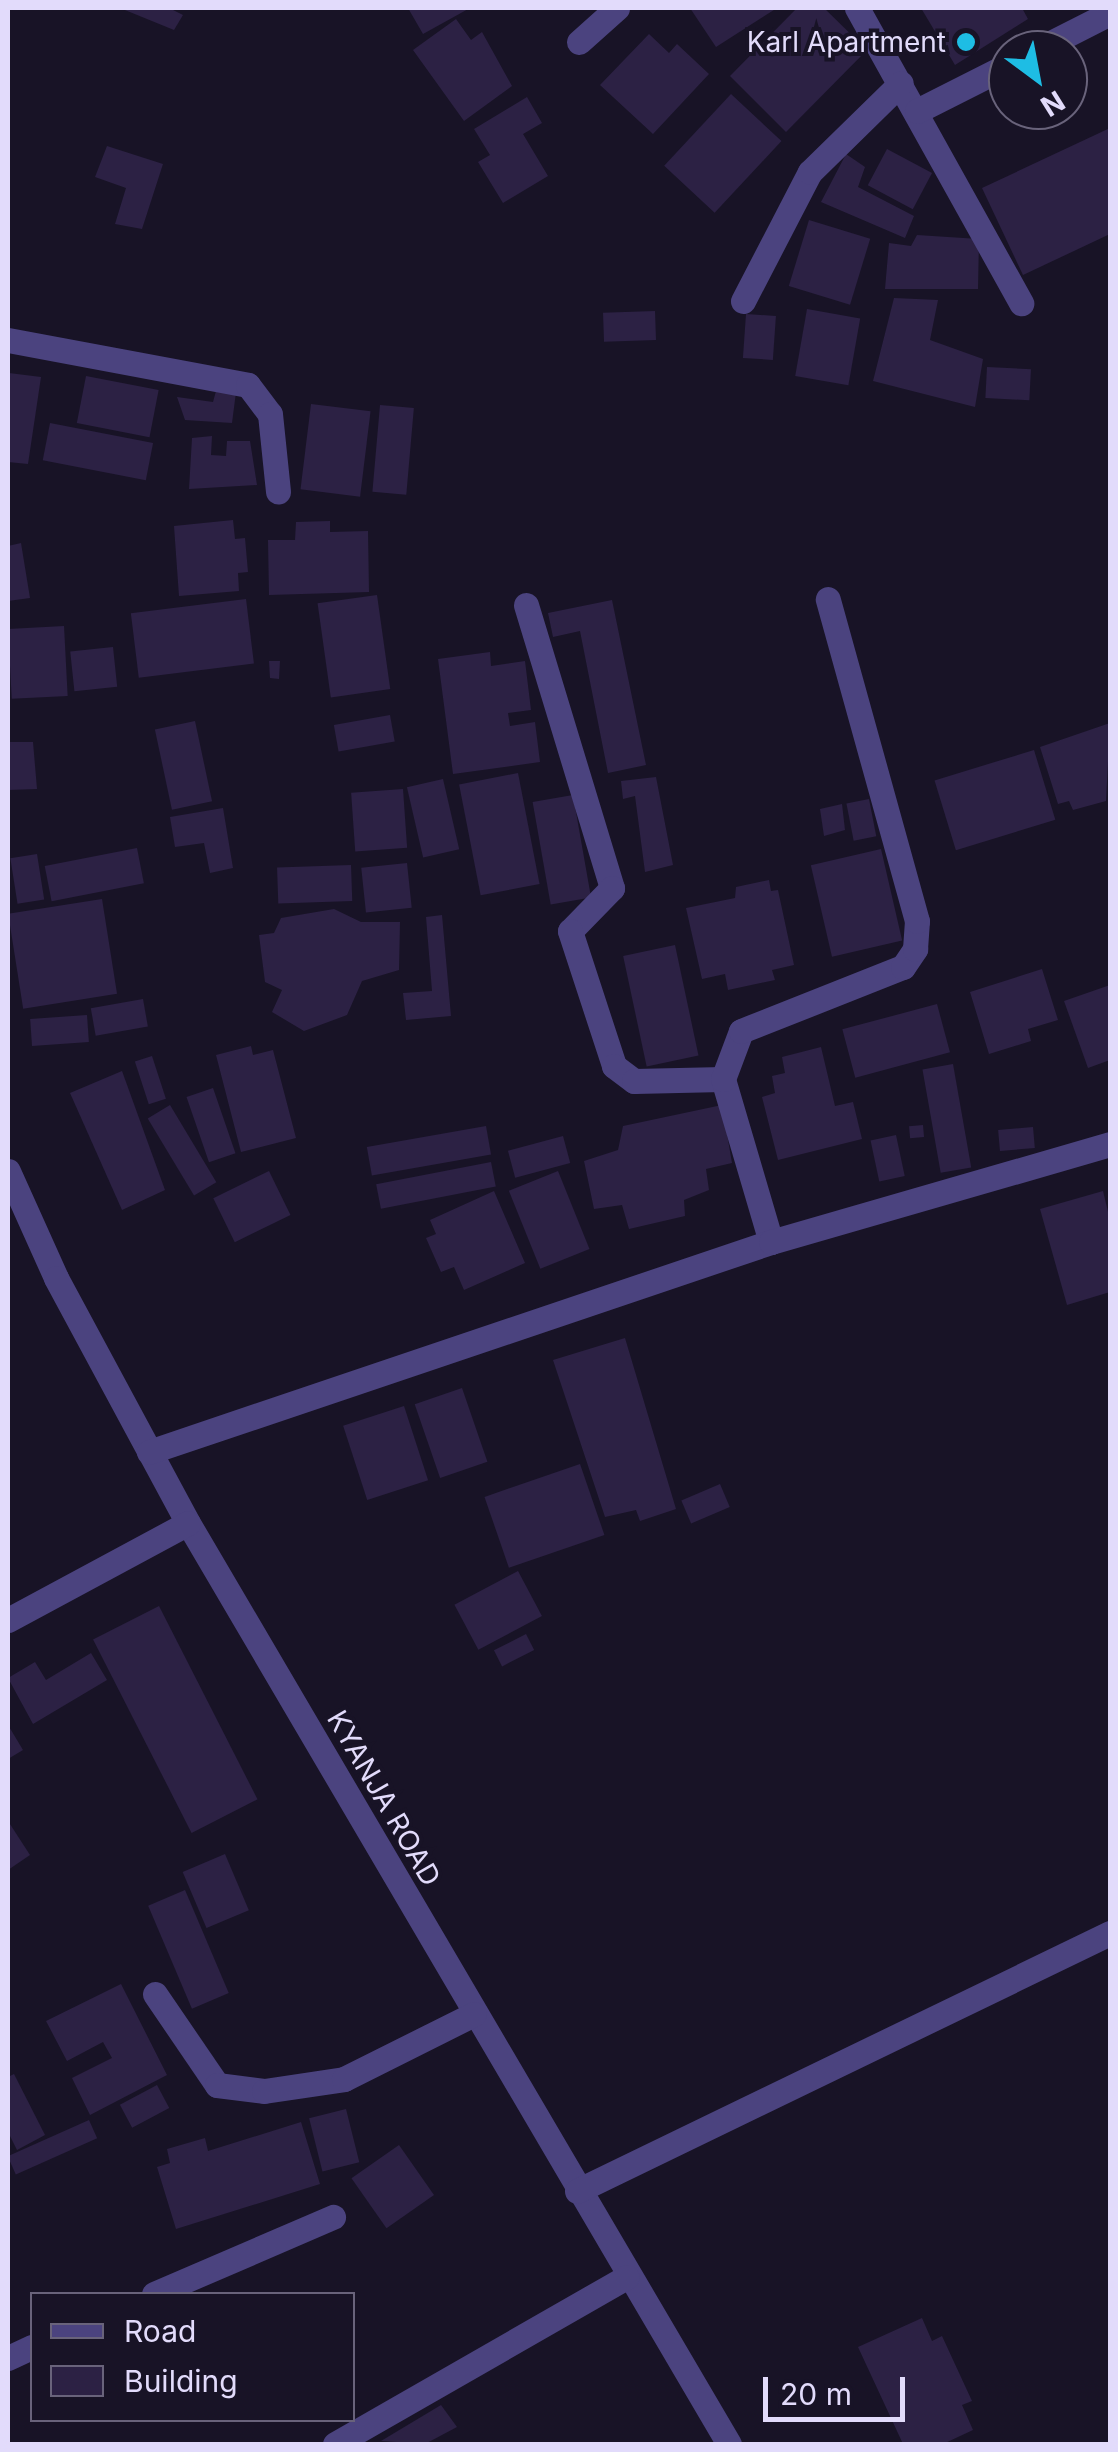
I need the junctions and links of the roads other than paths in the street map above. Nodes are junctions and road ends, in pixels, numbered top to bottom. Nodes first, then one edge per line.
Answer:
1 (618, 8) edge
2 (857, 8) edge
3 (1110, 13) edge
4 (1076, 30) edge
5 (579, 42) dead end
6 (988, 75) edge
7 (900, 83) junction
8 (917, 111) junction
9 (743, 300) dead end
10 (1021, 303) dead end
11 (8, 340) edge
12 (278, 492) dead end
13 (828, 599) dead end
14 (526, 605) dead end
15 (723, 1078) junction
16 (1110, 1144) edge
17 (8, 1171) edge
18 (772, 1242) junction
19 (150, 1452) junction
20 (188, 1523) junction
21 (8, 1620) edge
22 (1110, 1932) edge
23 (155, 1994) dead end
24 (474, 2014) junction
25 (577, 2191) junction
26 (333, 2217) dead end
27 (627, 2277) junction
28 (159, 2292) edge
29 (335, 2444) edge
30 (729, 2444) edge

1 - 5 street
2 - 7 street
3 - 4 street
6 - 8 street
7 - 8 street
7 - 9 street
8 - 10 street
11 - 12 street
13 - 15 street
14 - 15 street
15 - 18 street
16 - 18 street
17 - 19 street, KYANJA ROAD
18 - 19 street
19 - 20 street, KYANJA ROAD
20 - 21 street
20 - 24 street, KYANJA ROAD
22 - 25 street
23 - 24 street
24 - 25 street, KYANJA ROAD
25 - 27 street, KYANJA ROAD
26 - 28 street
27 - 29 street
27 - 30 street, KYANJA ROAD

